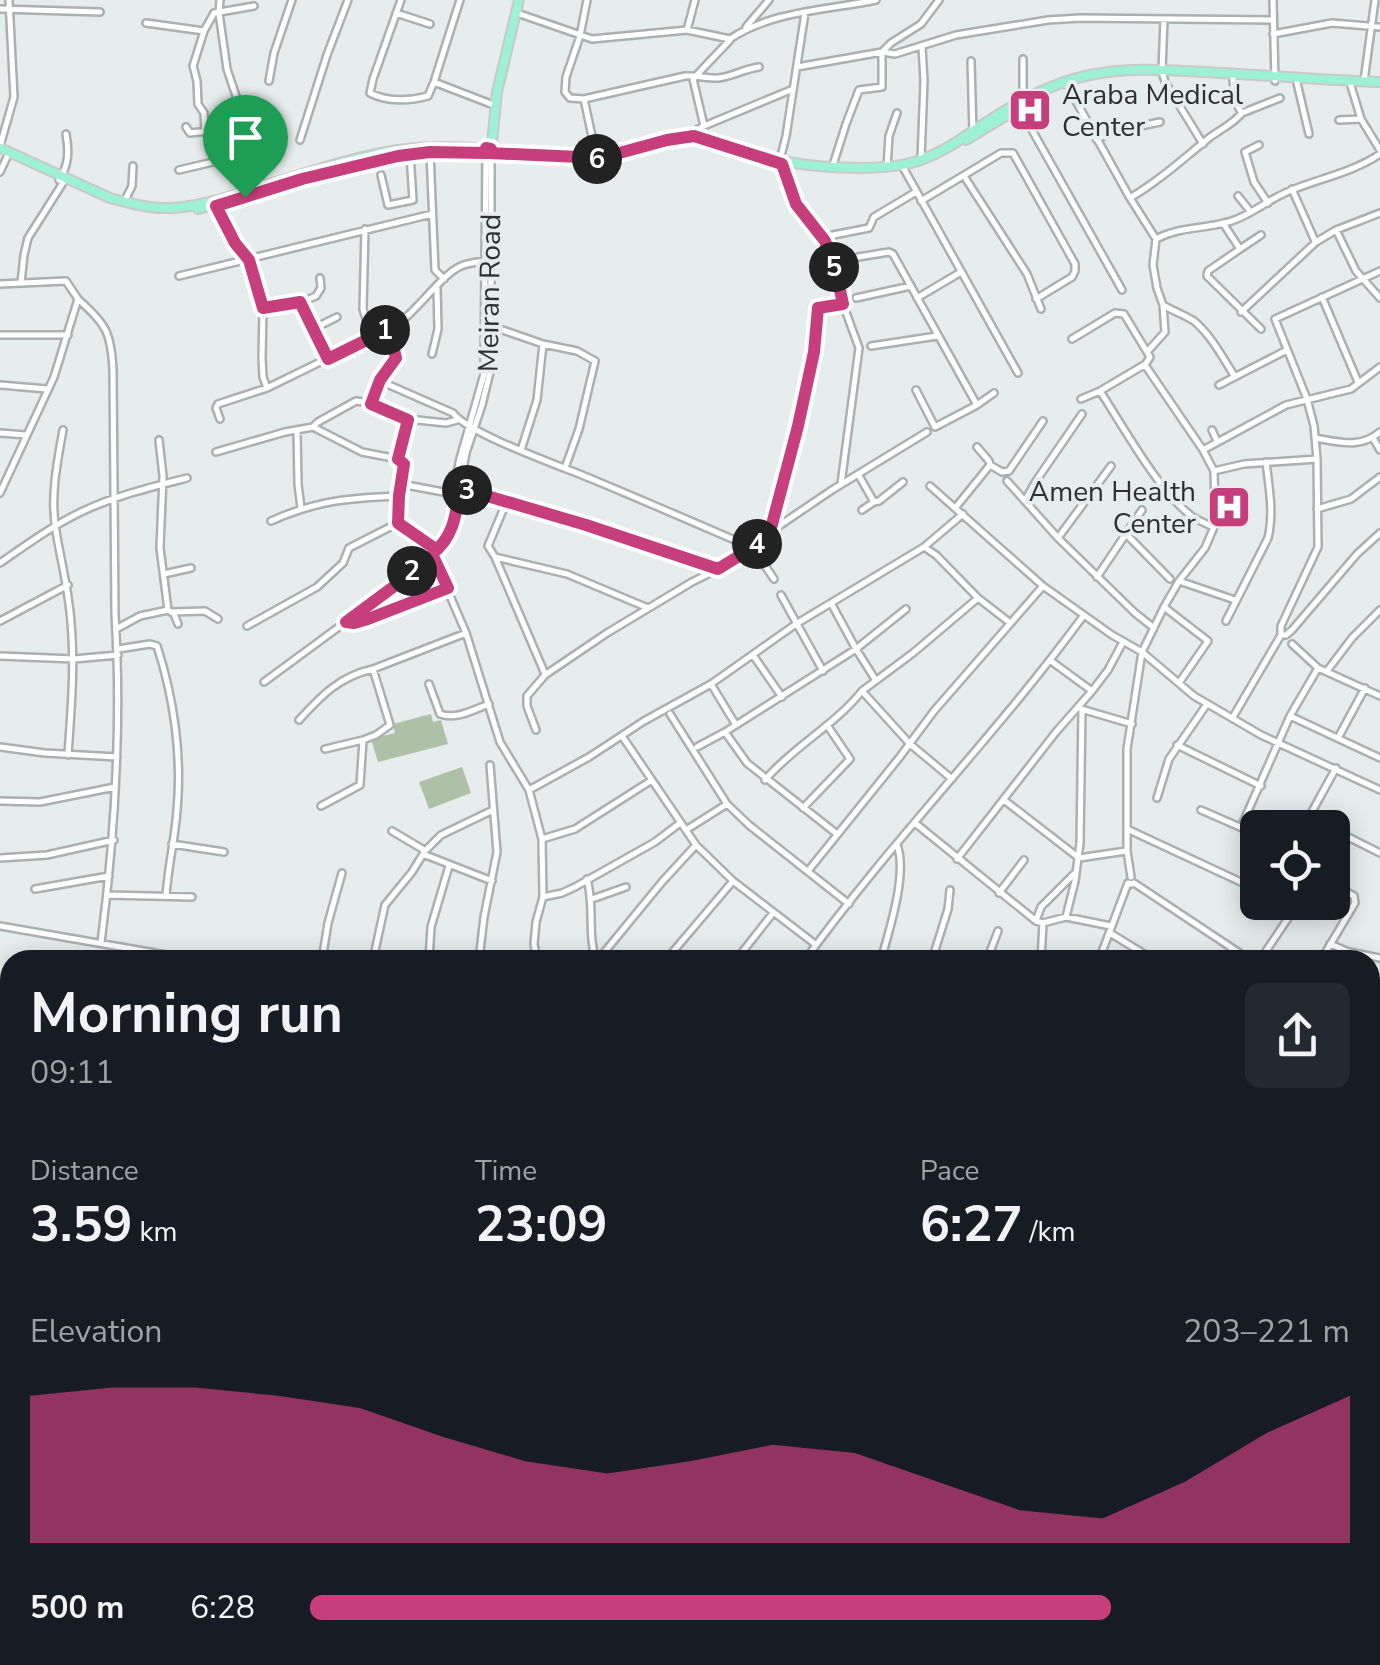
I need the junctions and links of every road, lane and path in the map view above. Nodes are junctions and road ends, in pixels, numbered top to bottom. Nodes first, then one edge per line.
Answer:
1 (9, 0) edge
2 (220, 0) edge
3 (292, 0) edge
4 (348, 0) edge
5 (401, 0) edge
6 (460, 0) edge
7 (518, 0) edge
8 (588, 0) edge
9 (695, 0) edge
10 (754, 0) edge
11 (769, 0) edge
12 (876, 0) edge
13 (940, 0) edge
14 (1273, 0) edge
15 (1375, 0) edge
16 (254, 6) dead end
17 (762, 8) junction
18 (0, 9) edge
19 (9, 9) junction
20 (100, 12) dead end
21 (219, 13) junction
22 (396, 13) junction
23 (516, 13) junction
24 (805, 13) junction
25 (1164, 20) junction
26 (1273, 20) junction
27 (146, 23) dead end
28 (430, 24) dead end
29 (1371, 27) junction
30 (1380, 27) edge
31 (744, 29) junction
32 (687, 30) junction
33 (204, 31) junction
34 (1273, 34) junction
35 (580, 36) junction
36 (730, 39) junction
37 (922, 47) junction
38 (882, 52) junction
39 (1023, 59) dead end
40 (972, 61) dead end
41 (758, 67) dead end
42 (797, 67) junction
43 (1163, 73) junction
44 (696, 75) junction
45 (1234, 78) junction
46 (1275, 79) junction
47 (268, 82) dead end
48 (434, 82) junction
49 (1298, 82) junction
50 (1364, 82) junction
51 (1380, 84) edge
52 (1067, 85) junction
53 (1351, 86) junction
54 (793, 90) junction
55 (1280, 98) dead end
56 (584, 99) junction
57 (491, 104) junction
58 (1021, 104) junction
59 (897, 113) dead end
60 (1242, 113) junction
61 (1362, 119) junction
62 (1339, 120) dead end
63 (1160, 122) dead end
64 (491, 124) junction
65 (246, 126) junction
66 (704, 126) junction
67 (186, 128) dead end
68 (205, 132) junction
69 (973, 132) junction
70 (691, 133) junction
71 (66, 134) dead end
72 (1308, 134) dead end
73 (1096, 138) junction
74 (300, 140) dead end
75 (1377, 142) edge
76 (1202, 144) junction
77 (1260, 145) dead end
78 (2, 151) edge
79 (489, 151) junction
80 (430, 152) junction
81 (1380, 152) edge
82 (247, 154) junction
83 (410, 154) junction
84 (596, 155) junction
85 (922, 160) junction
86 (781, 162) junction
87 (134, 166) dead end
88 (833, 166) junction
89 (887, 167) junction
90 (179, 170) dead end
91 (904, 170) junction
92 (0, 172) edge
93 (381, 175) dead end
94 (964, 176) junction
95 (63, 179) junction
96 (488, 182) junction
97 (1292, 190) junction
98 (916, 192) junction
99 (246, 193) junction
100 (1238, 196) dead end
101 (1130, 198) junction
102 (921, 201) junction
103 (117, 202) junction
104 (1268, 203) junction
105 (216, 206) junction
106 (1250, 211) junction
107 (1380, 213) edge
108 (432, 214) junction
109 (1224, 224) junction
110 (364, 230) junction
111 (1336, 230) junction
112 (1261, 235) dead end
113 (823, 237) junction
114 (1156, 239) junction
115 (1316, 242) junction
116 (1240, 249) junction
117 (858, 257) dead end
118 (249, 260) junction
119 (486, 261) junction
120 (1202, 263) dead end
121 (1208, 271) junction
122 (1380, 271) edge
123 (961, 272) junction
124 (179, 276) dead end
125 (320, 278) dead end
126 (1364, 278) junction
127 (444, 280) junction
128 (21, 283) junction
129 (0, 284) edge
130 (911, 286) junction
131 (437, 287) junction
132 (1122, 290) dead end
133 (1322, 297) junction
134 (78, 298) junction
135 (856, 298) dead end
136 (918, 298) junction
137 (1380, 298) edge
138 (1036, 299) junction
139 (300, 302) junction
140 (843, 304) junction
141 (1163, 305) junction
142 (263, 308) junction
143 (1041, 308) dead end
144 (1242, 312) junction
145 (337, 317) dead end
146 (491, 326) junction
147 (313, 329) junction
148 (389, 329) junction
149 (1261, 329) dead end
150 (0, 335) edge
151 (68, 335) junction
152 (371, 336) junction
153 (938, 336) junction
154 (1072, 339) dead end
155 (544, 344) junction
156 (871, 346) dead end
157 (1288, 350) junction
158 (1147, 352) junction
159 (432, 354) dead end
160 (328, 359) junction
161 (1145, 365) junction
162 (1380, 368) edge
163 (1018, 373) dead end
164 (1234, 377) junction
165 (380, 380) junction
166 (1358, 384) junction
167 (0, 385) edge
168 (1218, 385) dead end
169 (267, 388) junction
170 (47, 389) junction
171 (916, 390) dead end
172 (1100, 392) junction
173 (994, 393) dead end
174 (1081, 399) dead end
175 (1307, 399) junction
176 (371, 404) junction
177 (977, 405) junction
178 (1082, 414) dead end
179 (220, 419) dead end
180 (408, 420) junction
181 (458, 420) junction
182 (1044, 421) dead end
183 (312, 427) junction
184 (472, 427) junction
185 (64, 430) dead end
186 (296, 430) junction
187 (1212, 430) dead end
188 (927, 432) dead end
189 (1380, 432) edge
190 (0, 433) edge
191 (26, 435) junction
192 (1315, 438) junction
193 (1373, 438) junction
194 (160, 440) dead end
195 (1217, 441) junction
196 (977, 447) dead end
197 (520, 450) junction
198 (1204, 450) junction
199 (1380, 450) edge
200 (216, 452) dead end
201 (398, 459) junction
202 (1317, 459) junction
203 (1266, 462) junction
204 (990, 466) junction
205 (1111, 466) dead end
206 (565, 468) junction
207 (1214, 471) junction
208 (858, 474) junction
209 (1380, 477) edge
210 (187, 478) dead end
211 (1007, 481) dead end
212 (903, 482) dead end
213 (162, 484) junction
214 (401, 484) junction
215 (842, 484) junction
216 (930, 486) dead end
217 (460, 488) junction
218 (0, 493) edge
219 (454, 494) junction
220 (399, 496) junction
221 (114, 499) junction
222 (1026, 500) junction
223 (874, 502) junction
224 (506, 503) junction
225 (956, 507) junction
226 (301, 508) junction
227 (1316, 509) junction
228 (862, 510) dead end
229 (1142, 510) dead end
230 (963, 514) junction
231 (271, 521) dead end
232 (398, 523) junction
233 (56, 526) junction
234 (1214, 527) junction
235 (770, 532) junction
236 (1380, 533) edge
237 (1126, 534) junction
238 (1058, 538) junction
239 (924, 547) junction
240 (752, 548) junction
241 (433, 551) junction
242 (495, 557) junction
243 (0, 562) edge
244 (191, 568) dead end
245 (718, 569) junction
246 (164, 574) junction
247 (1098, 577) junction
248 (1170, 578) dead end
249 (774, 579) dead end
250 (1180, 581) junction
251 (68, 586) junction
252 (1042, 586) junction
253 (448, 588) junction
254 (781, 596) dead end
255 (978, 598) junction
256 (1235, 600) junction
257 (831, 603) junction
258 (1164, 607) junction
259 (649, 609) junction
260 (906, 609) dead end
261 (1380, 610) edge
262 (170, 611) junction
263 (1084, 614) junction
264 (218, 618) dead end
265 (0, 621) edge
266 (346, 622) junction
267 (1009, 622) junction
268 (1226, 622) dead end
269 (178, 624) dead end
270 (796, 624) junction
271 (247, 626) dead end
272 (1154, 628) junction
273 (116, 630) junction
274 (466, 633) junction
275 (1281, 636) junction
276 (1124, 642) junction
277 (1292, 644) dead end
278 (856, 649) junction
279 (118, 652) junction
280 (1142, 652) junction
281 (753, 654) junction
282 (0, 656) edge
283 (74, 659) junction
284 (1050, 661) junction
285 (1318, 668) junction
286 (373, 669) junction
287 (823, 671) junction
288 (1327, 671) junction
289 (545, 675) junction
290 (875, 679) junction
291 (264, 682) dead end
292 (429, 684) dead end
293 (711, 684) junction
294 (1178, 684) junction
295 (1364, 688) junction
296 (862, 690) junction
297 (1092, 691) junction
298 (782, 696) junction
299 (1380, 696) edge
300 (488, 704) junction
301 (1206, 704) junction
302 (1080, 709) junction
303 (670, 714) dead end
304 (1290, 716) junction
305 (1233, 717) junction
306 (299, 720) dead end
307 (1132, 724) junction
308 (736, 725) junction
309 (827, 726) junction
310 (536, 730) dead end
311 (724, 732) junction
312 (622, 736) junction
313 (1338, 738) junction
314 (362, 740) junction
315 (1280, 743) junction
316 (910, 744) junction
317 (1177, 745) junction
318 (0, 747) edge
319 (697, 747) dead end
320 (325, 749) dead end
321 (68, 754) junction
322 (117, 756) junction
323 (1380, 758) edge
324 (490, 765) dead end
325 (1336, 768) junction
326 (952, 779) junction
327 (652, 780) junction
328 (765, 780) junction
329 (1261, 786) junction
330 (116, 787) junction
331 (529, 790) junction
332 (1380, 790) edge
333 (1157, 798) dead end
334 (0, 800) edge
335 (1004, 800) junction
336 (727, 804) junction
337 (321, 806) dead end
338 (803, 808) junction
339 (493, 810) junction
340 (1201, 810) dead end
341 (1249, 810) edge
342 (1312, 810) edge
343 (680, 823) junction
344 (915, 823) junction
345 (1240, 827) edge
346 (1127, 829) junction
347 (686, 830) junction
348 (392, 831) dead end
349 (837, 834) junction
350 (1350, 837) edge
351 (542, 839) junction
352 (114, 840) junction
353 (172, 844) junction
354 (696, 845) junction
355 (897, 846) junction
356 (1126, 851) junction
357 (224, 852) dead end
358 (424, 852) junction
359 (1380, 853) edge
360 (0, 858) edge
361 (1078, 858) junction
362 (957, 859) junction
363 (1024, 860) dead end
364 (449, 866) junction
365 (808, 871) junction
366 (1077, 872) junction
367 (342, 873) dead end
368 (109, 876) junction
369 (587, 879) junction
370 (492, 881) junction
371 (733, 881) junction
372 (1131, 881) junction
373 (1240, 882) edge
374 (626, 888) dead end
375 (35, 889) dead end
376 (950, 890) dead end
377 (999, 892) junction
378 (107, 895) junction
379 (166, 896) junction
380 (192, 897) dead end
381 (543, 897) junction
382 (592, 898) junction
383 (849, 904) junction
384 (773, 913) junction
385 (1066, 917) junction
386 (1287, 920) edge
387 (1344, 920) edge
388 (1039, 922) junction
389 (0, 926) edge
390 (1110, 929) junction
391 (998, 931) dead end
392 (100, 943) junction
393 (1330, 944) junction
394 (816, 945) junction
395 (1232, 948) joint
396 (139, 950) edge
397 (324, 950) edge
398 (375, 950) edge
399 (430, 950) edge
400 (480, 950) edge
401 (535, 950) edge
402 (594, 950) edge
403 (605, 950) edge
404 (674, 950) edge
405 (744, 950) edge
406 (812, 950) edge
407 (884, 950) edge
408 (935, 950) edge
409 (991, 950) edge
410 (1040, 950) edge
411 (1103, 950) edge
412 (1140, 950) edge
413 (1235, 950) edge
414 (1267, 950) edge
415 (1327, 950) edge
416 (1344, 950) edge

1 - 19 street
2 - 21 street
3 - 47 street
4 - 74 street
5 - 22 street
6 - 48 street
7 - 23 main road, Meiran Road
7 - 57 main road, Meiran Road
8 - 35 street
9 - 32 street
10 - 17 street
11 - 17 street
12 - 24 street
13 - 38 street
14 - 26 street
15 - 29 street
16 - 21 street
17 - 31 street
18 - 19 street
19 - 20 street
19 - 78 street
21 - 33 street
21 - 65 street
22 - 28 street
22 - 48 street
23 - 35 street
23 - 64 main road, Meiran Road
24 - 31 street
24 - 42 street
25 - 26 street
25 - 37 street
25 - 43 street
26 - 34 street
27 - 33 street
29 - 30 street
29 - 34 street
29 - 50 street
31 - 36 street
32 - 35 street
32 - 36 street
33 - 68 street
34 - 46 street
35 - 56 street
36 - 44 street
37 - 38 street
37 - 85 street
38 - 42 street
38 - 88 street
39 - 58 street
40 - 69 street
41 - 44 street
42 - 54 street
43 - 45 main road
43 - 46 main road
43 - 52 main road
43 - 58 main road
43 - 76 street
44 - 56 street
44 - 66 street
45 - 46 main road
45 - 60 street
46 - 49 main road
46 - 50 main road
48 - 57 street
49 - 53 main road
49 - 72 street
50 - 51 main road
51 - 53 main road
52 - 58 main road
52 - 73 street
53 - 61 street
54 - 66 street
54 - 86 street
55 - 60 street
56 - 84 street
57 - 64 main road, Meiran Road
58 - 69 main road
58 - 132 street
59 - 89 street
60 - 76 street
61 - 62 street
61 - 75 street
63 - 73 street
64 - 79 main road, Meiran Road
65 - 68 street
65 - 82 street
66 - 70 street
67 - 68 street
69 - 85 main road
69 - 91 main road
70 - 84 main road
70 - 86 main road
71 - 95 street
73 - 101 street
75 - 81 street
76 - 101 street
77 - 104 street
78 - 92 street
78 - 95 main road
79 - 80 main road
79 - 84 main road
79 - 86 main road
79 - 96 street, Meiran Road
79 - 99 main road
80 - 83 main road
80 - 108 street
81 - 97 street
82 - 90 street
82 - 99 street
83 - 93 street
83 - 99 main road
85 - 89 main road
86 - 88 main road
86 - 91 main road
86 - 113 street
87 - 103 street
88 - 89 main road
91 - 98 street
94 - 102 street
94 - 138 street
94 - 138 street
95 - 103 main road
95 - 128 street
96 - 119 street, Meiran Road
96 - 146 street, Meiran Road
97 - 104 street
97 - 115 street
98 - 102 street
98 - 113 street
99 - 103 main road
99 - 105 main road
100 - 106 street
101 - 114 street
102 - 123 street
103 - 105 main road
104 - 106 street
105 - 118 street
106 - 109 street
107 - 111 street
108 - 110 street
108 - 127 street
109 - 114 street
109 - 116 street
110 - 118 street
110 - 152 street
111 - 115 street
111 - 126 street
112 - 116 street
113 - 140 street
114 - 141 street
115 - 144 street
116 - 121 street
117 - 130 street
118 - 124 street
118 - 142 street
119 - 127 street
119 - 184 street, Meiran Road
120 - 121 street
121 - 144 street
122 - 126 street
123 - 136 street
123 - 163 street
125 - 139 street
126 - 133 street
126 - 137 street
127 - 131 street
128 - 129 street
128 - 134 street
130 - 135 street
130 - 136 street
131 - 148 street
131 - 159 street
133 - 157 street
133 - 166 street
134 - 151 street
134 - 221 street
136 - 153 street
138 - 143 street
139 - 142 street
139 - 147 street
140 - 215 street
140 - 235 street
141 - 158 street
141 - 164 street
142 - 169 street
144 - 149 street
145 - 147 street
146 - 155 street
146 - 184 street, Meiran Road
147 - 160 street
148 - 152 street
148 - 165 street
150 - 151 street
151 - 170 street
152 - 160 street
153 - 156 street
153 - 177 street
154 - 158 street
155 - 197 street
155 - 206 street
157 - 164 street
157 - 175 street
158 - 161 street
160 - 169 street
161 - 172 street
161 - 198 street
162 - 166 street
164 - 168 street
165 - 176 street
165 - 181 street
166 - 175 street
167 - 170 street
169 - 179 street
170 - 191 street
171 - 177 street
172 - 174 street
172 - 234 street
173 - 177 street
175 - 192 street
175 - 195 street
176 - 180 street
176 - 183 street
178 - 222 street
180 - 181 street
180 - 201 street
181 - 184 street
182 - 204 street
183 - 186 street
183 - 201 street
184 - 197 street
184 - 217 street, Meiran Road
184 - 219 street, Meiran Road
185 - 233 street
186 - 200 street
186 - 226 street
187 - 195 street
188 - 208 street
189 - 193 street
190 - 191 street
191 - 218 street
192 - 193 street
192 - 202 street
193 - 199 street
194 - 213 street
195 - 198 street
196 - 204 street
197 - 206 street
198 - 207 street
201 - 214 street
202 - 203 street
202 - 227 street
203 - 207 street
203 - 256 street
204 - 225 street
205 - 238 street
206 - 240 street
207 - 234 street
208 - 215 street
208 - 223 street
209 - 227 street
210 - 213 street
211 - 222 street
212 - 223 street
213 - 221 street
213 - 246 street
214 - 219 street
214 - 220 street
215 - 235 street
216 - 225 street
217 - 224 street
217 - 241 street, Meiran Road
219 - 241 street, Meiran Road
220 - 226 street
220 - 232 street
221 - 233 street
221 - 273 street
222 - 238 street
223 - 228 street
224 - 242 street
224 - 245 street
225 - 230 street
226 - 231 street
227 - 275 street
229 - 237 street
230 - 239 street
230 - 252 street
232 - 241 street
232 - 271 street
233 - 243 street
233 - 251 street
234 - 250 street
235 - 240 street
236 - 275 street
237 - 247 street
237 - 248 street
238 - 247 street
239 - 255 street
239 - 257 street
240 - 245 street
240 - 249 street
241 - 253 street
241 - 266 street
242 - 259 street
242 - 289 street
244 - 246 street
245 - 259 street
246 - 262 street
247 - 272 street
250 - 256 street
250 - 258 street
251 - 265 street
251 - 283 street
252 - 263 street
252 - 267 street
253 - 266 street
253 - 274 street
254 - 270 street
255 - 267 street
255 - 290 street
256 - 268 street
257 - 270 street
257 - 278 street
258 - 272 street
258 - 294 street
259 - 289 street
260 - 278 street
261 - 288 street
262 - 264 street
262 - 269 street
262 - 273 street
263 - 276 street
263 - 284 street
266 - 291 street
267 - 316 street
270 - 281 street
270 - 287 street
272 - 280 street
273 - 279 street
274 - 286 street
274 - 300 street
275 - 305 street
276 - 280 street
276 - 297 street
277 - 285 street
278 - 287 street
278 - 290 street
279 - 283 street
279 - 322 street
279 - 353 street
280 - 294 street
280 - 307 street
281 - 293 street
281 - 298 street
282 - 283 street
283 - 321 street
284 - 297 street
284 - 326 street
285 - 288 street
285 - 304 street
286 - 306 street
286 - 314 street
287 - 298 street
288 - 295 street
289 - 310 street
290 - 296 street
292 - 300 street
293 - 308 street
293 - 312 street
294 - 301 street
295 - 299 street
295 - 313 street
296 - 309 street
296 - 316 street
297 - 302 street
298 - 308 street
300 - 331 street
301 - 305 street
301 - 317 street
302 - 307 street
302 - 335 street
302 - 361 street
303 - 336 street
304 - 313 street
304 - 315 street
305 - 315 street
307 - 346 street
308 - 311 street
309 - 328 street
309 - 338 street
311 - 319 street
311 - 328 street
312 - 327 street
312 - 331 street
313 - 323 street
314 - 320 street
314 - 337 street
315 - 325 street
315 - 329 street
316 - 326 street
316 - 349 street
317 - 329 street
317 - 333 street
318 - 321 street
321 - 322 street
322 - 330 street
324 - 339 street
325 - 332 street
325 - 342 street
326 - 344 street
327 - 343 street
327 - 351 street
328 - 338 street
329 - 341 street
330 - 334 street
330 - 352 street
331 - 351 street
335 - 361 street
335 - 362 street
336 - 347 street
336 - 365 street
338 - 349 street
339 - 358 street
339 - 370 street
340 - 345 street
343 - 347 street
343 - 369 street
344 - 355 street
344 - 362 street
346 - 356 street
346 - 373 street
347 - 354 street
348 - 358 street
349 - 365 street
350 - 359 street
351 - 381 street
352 - 360 street
352 - 368 street
353 - 357 street
353 - 379 street
354 - 371 street
354 - 403 street
355 - 383 street
355 - 407 street
356 - 361 street
356 - 372 street
358 - 364 street
358 - 398 street
361 - 366 street
362 - 377 street
363 - 377 street
364 - 370 street
364 - 399 street
365 - 383 street
366 - 385 street
366 - 388 street
367 - 397 street
368 - 375 street
368 - 378 street
369 - 381 street
369 - 382 street
370 - 400 street
371 - 384 street
371 - 404 street
372 - 390 street
372 - 395 street
374 - 382 street
376 - 408 street
377 - 388 street
378 - 379 street
378 - 392 street
379 - 380 street
381 - 401 street
382 - 402 street
383 - 394 street
384 - 394 street
384 - 405 street
385 - 388 street
385 - 390 street
386 - 414 street
387 - 393 street
388 - 410 street
389 - 392 street
390 - 411 street
390 - 412 street
391 - 409 street
392 - 396 street
393 - 415 street
393 - 416 street
394 - 406 street
395 - 413 street

